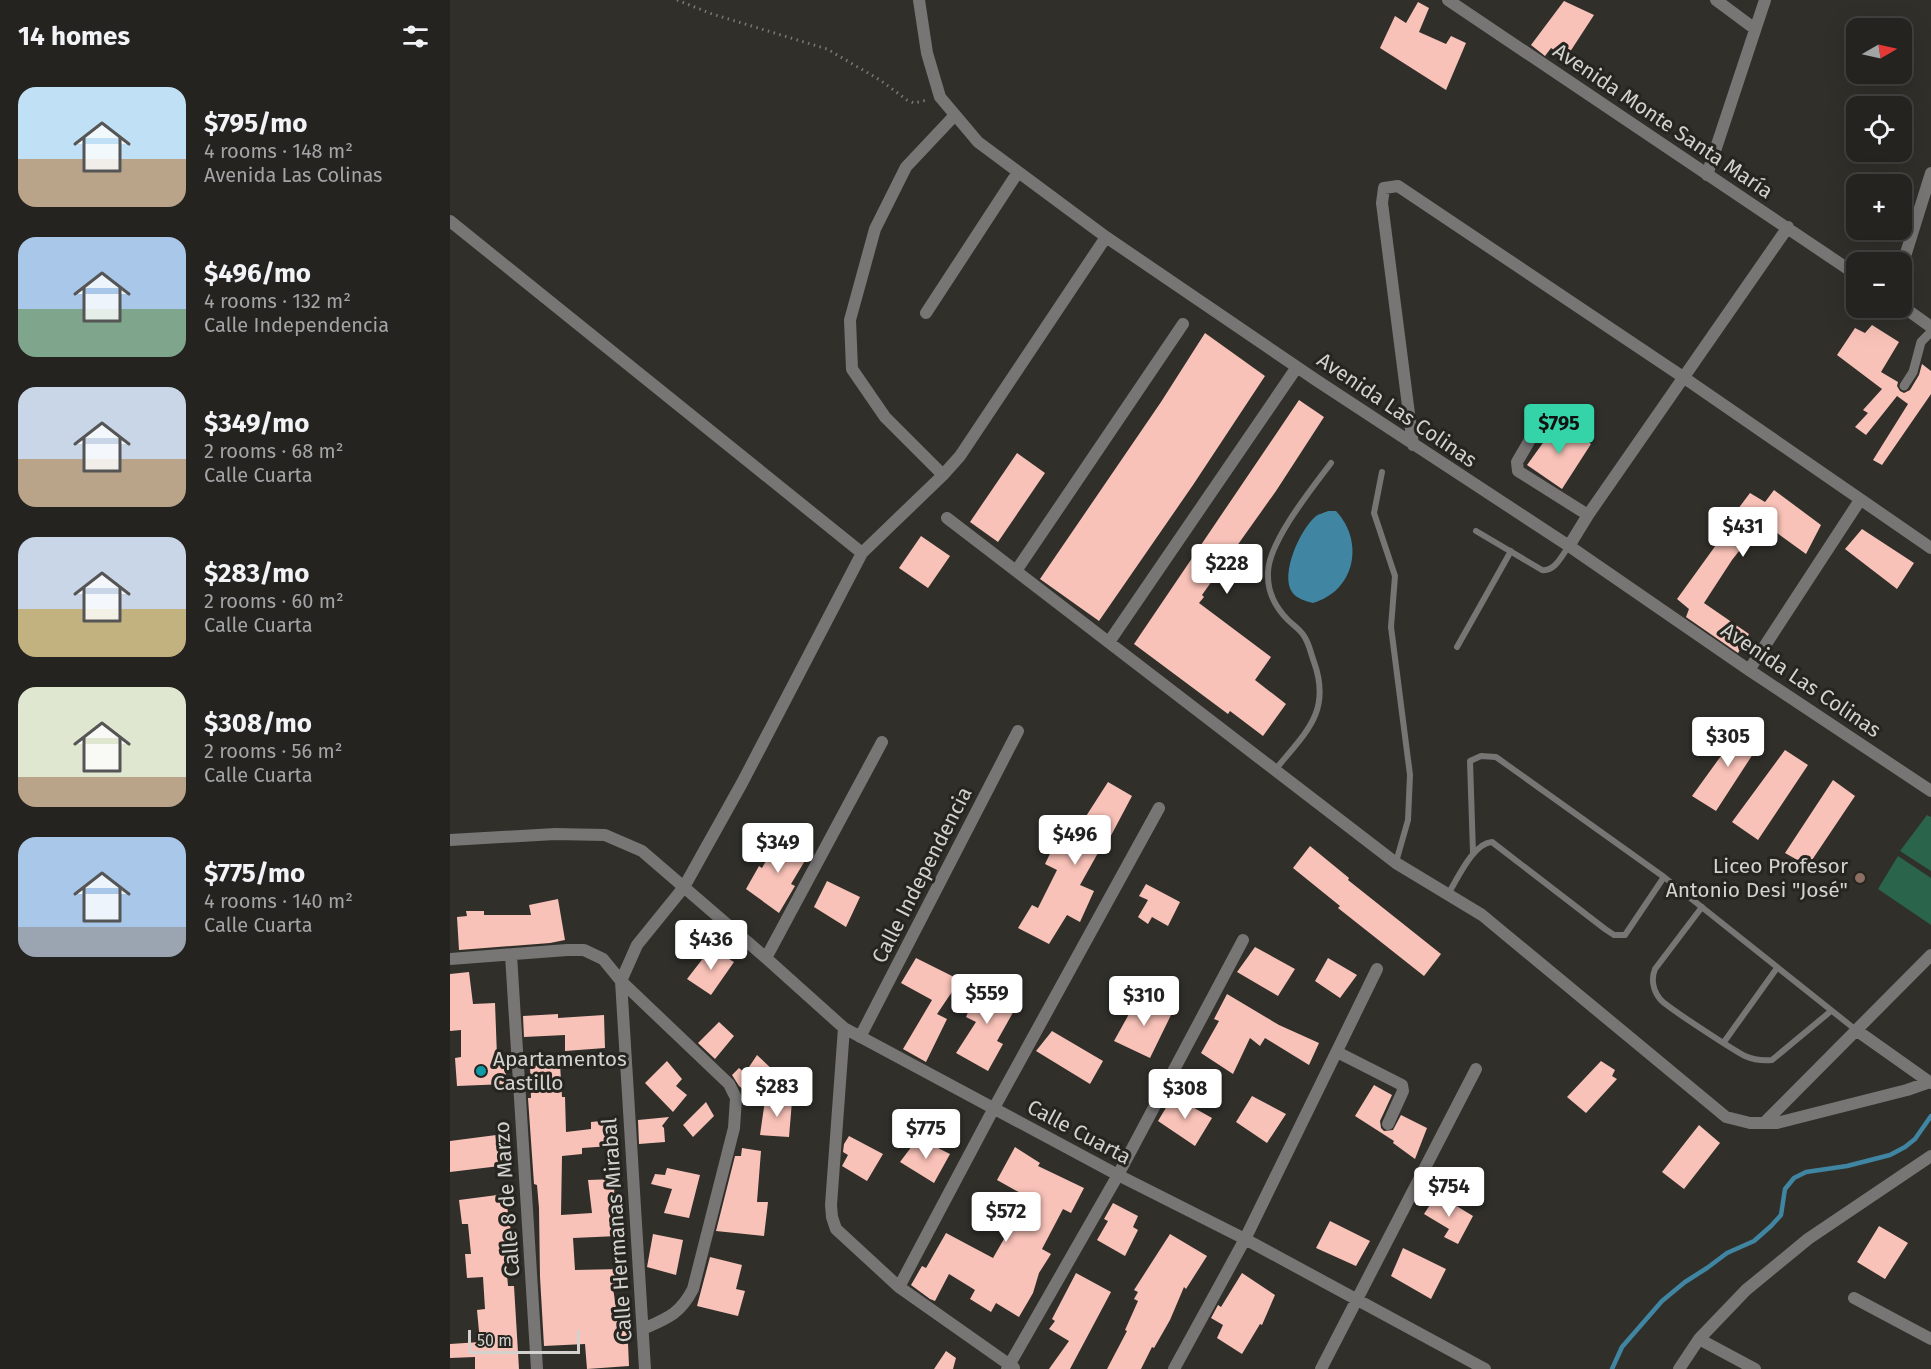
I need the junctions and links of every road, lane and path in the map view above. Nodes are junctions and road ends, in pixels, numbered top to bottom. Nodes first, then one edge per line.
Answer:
1 (677, 0) edge
2 (919, 0) edge
3 (1448, 0) edge
4 (1716, 0) edge
5 (1765, 0) edge
6 (1755, 29) junction
7 (940, 97) junction
8 (955, 115) junction
9 (1018, 172) junction
10 (1931, 173) edge
11 (1707, 175) junction
12 (450, 221) edge
13 (1788, 227) junction
14 (1106, 237) junction
15 (1906, 252) edge
16 (1846, 267) edge
17 (927, 313) dead end
18 (1912, 314) edge
19 (1183, 324) dead end
20 (1931, 329) edge
21 (1297, 367) junction
22 (1683, 377) junction
23 (1904, 386) dead end
24 (1541, 421) dead end
25 (1413, 445) junction
26 (1331, 463) dead end
27 (1382, 472) dead end
28 (943, 475) junction
29 (1860, 500) junction
30 (1588, 515) junction
31 (947, 518) dead end
32 (1476, 531) dead end
33 (1569, 546) junction
34 (1931, 548) edge
35 (1511, 551) junction
36 (861, 553) junction
37 (1016, 571) junction
38 (1109, 642) junction
39 (1457, 647) dead end
40 (1749, 670) junction
41 (1018, 731) dead end
42 (882, 742) dead end
43 (1275, 770) junction
44 (1931, 791) edge
45 (1159, 808) dead end
46 (450, 840) edge
47 (1473, 853) junction
48 (1396, 863) junction
49 (1664, 878) junction
50 (684, 886) junction
51 (1448, 894) junction
52 (1701, 908) junction
53 (1243, 940) dead end
54 (511, 955) junction
55 (1931, 956) edge
56 (766, 957) junction
57 (450, 959) edge
58 (1778, 968) junction
59 (1377, 969) dead end
60 (621, 981) junction
61 (1831, 1011) junction
62 (844, 1028) junction
63 (1856, 1030) junction
64 (860, 1037) junction
65 (1724, 1042) junction
66 (1337, 1052) junction
67 (1476, 1069) dead end
68 (1930, 1082) edge
69 (994, 1108) junction
70 (1764, 1123) junction
71 (1388, 1124) dead end
72 (1931, 1156) edge
73 (1118, 1175) junction
74 (1245, 1239) junction
75 (899, 1287) junction
76 (1854, 1298) dead end
77 (1356, 1300) junction
78 (643, 1329) junction
79 (1699, 1339) junction
80 (1931, 1339) edge
81 (1011, 1368) edge
82 (537, 1369) edge
83 (645, 1369) edge
84 (1174, 1369) edge
85 (1321, 1369) edge
86 (1485, 1369) edge
87 (1679, 1369) edge
88 (1755, 1369) edge

1 - 7 path
2 - 7 street, Avenida Las Colinas
3 - 11 street, Avenida Monte Santa María
4 - 6 street
5 - 6 street
6 - 11 street
7 - 8 street, Avenida Las Colinas
8 - 9 street, Avenida Las Colinas
8 - 28 street
9 - 14 street, Avenida Las Colinas
9 - 17 street
10 - 15 street
11 - 13 street, Avenida Monte Santa María
12 - 36 street
13 - 16 street, Avenida Monte Santa María
13 - 22 street
14 - 21 street, Avenida Las Colinas
14 - 28 street
18 - 20 street
19 - 37 street
20 - 23 street
21 - 25 street, Avenida Las Colinas
21 - 38 street
22 - 25 street
22 - 29 street
22 - 30 street
24 - 30 street
25 - 33 street, Avenida Las Colinas
26 - 43 lane
27 - 48 lane
28 - 36 street
29 - 34 street
29 - 40 street
30 - 33 street
31 - 37 street
32 - 35 lane
33 - 35 lane
33 - 40 street, Avenida Las Colinas
35 - 39 lane
36 - 50 street
37 - 38 street
38 - 43 street
40 - 44 street, Avenida Las Colinas
41 - 64 street, Calle Independencia
42 - 56 street
43 - 48 street
45 - 69 street
46 - 50 street, Calle Cuarta
47 - 49 lane
47 - 49 lane
47 - 51 lane
48 - 51 street
49 - 52 lane
50 - 56 street, Calle Cuarta
50 - 60 street
51 - 70 street
52 - 58 lane
52 - 65 lane
53 - 73 street
54 - 57 street
54 - 60 street
54 - 82 street, Calle 8 de Marzo
55 - 63 street
56 - 62 street, Calle Cuarta
58 - 61 lane
58 - 65 lane
59 - 66 street
60 - 78 street, Calle Hermanas Mirabal
60 - 78 street
61 - 63 lane
61 - 65 lane
62 - 64 street, Calle Cuarta
62 - 75 street
63 - 68 street
63 - 70 street
64 - 69 street, Calle Cuarta
66 - 71 street
66 - 74 street
67 - 77 street
68 - 70 street
69 - 73 street, Calle Cuarta
69 - 75 street
72 - 79 street
73 - 74 street, Calle Cuarta
73 - 81 street
74 - 77 street, Calle Cuarta
74 - 84 street
75 - 81 street
76 - 80 street
77 - 85 street
77 - 86 street, Calle Cuarta
78 - 83 street, Calle Hermanas Mirabal
79 - 87 street
79 - 88 street

